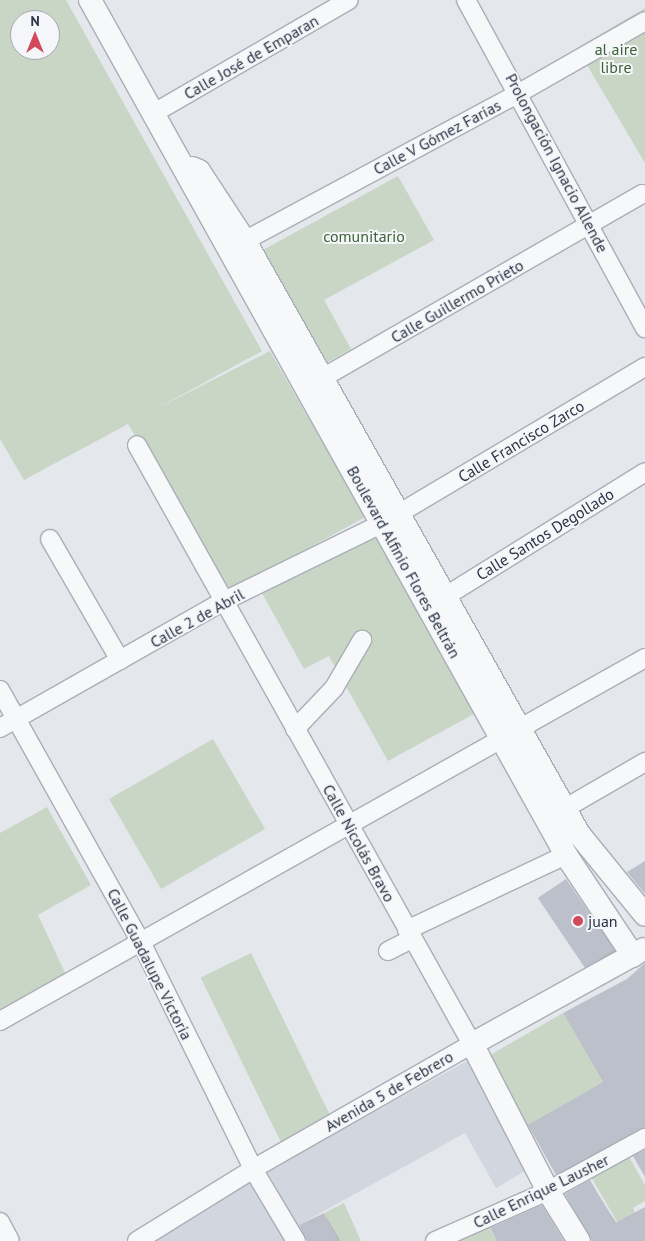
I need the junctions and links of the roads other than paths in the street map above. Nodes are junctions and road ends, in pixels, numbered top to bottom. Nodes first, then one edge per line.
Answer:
1 (90, 0) edge
2 (349, 0) edge
3 (466, 0) edge
4 (645, 21) edge
5 (519, 93) junction
6 (154, 114) junction
7 (642, 194) dead end
8 (591, 225) junction
9 (236, 246) junction
10 (645, 328) edge
11 (294, 346) junction
12 (645, 367) edge
13 (324, 377) junction
14 (137, 445) dead end
15 (645, 472) edge
16 (390, 519) junction
17 (50, 538) dead end
18 (446, 596) junction
19 (224, 601) junction
20 (362, 640) dead end
21 (645, 658) edge
22 (120, 660) junction
23 (0, 690) edge
24 (16, 719) junction
25 (0, 728) edge
26 (295, 729) junction
27 (511, 733) junction
28 (645, 762) edge
29 (564, 808) junction
30 (348, 823) junction
31 (566, 855) junction
32 (645, 915) edge
33 (409, 934) junction
34 (142, 944) junction
35 (388, 951) dead end
36 (639, 952) edge
37 (0, 1021) edge
38 (472, 1044) junction
39 (645, 1138) edge
40 (253, 1169) junction
41 (548, 1191) junction
42 (0, 1222) edge
43 (10, 1241) edge
44 (136, 1241) edge
45 (296, 1241) edge
46 (435, 1241) edge
47 (579, 1241) edge

1 - 6 street, Boulevard Alfinio Flores Beltrán
2 - 6 street, Calle José de Emparan
3 - 5 street, Prolongación Ignacio Allende
4 - 5 street, Calle V Gómez Farías
5 - 8 street, Prolongación Ignacio Allende
5 - 9 street, Calle V Gómez Farías
6 - 9 street, Boulevard Alfinio Flores Beltrán
7 - 8 street, Calle Guillermo Prieto
8 - 10 street, Prolongación Ignacio Allende
8 - 13 street, Calle Guillermo Prieto
9 - 11 street, Boulevard Alfinio Flores Beltrán
11 - 13 street, Boulevard Alfinio Flores Beltrán
11 - 16 street, Boulevard Alfinio Flores Beltrán
12 - 16 street, Calle Francisco Zarco
13 - 16 street, Boulevard Alfinio Flores Beltrán
14 - 19 street, Calle Nicolás Bravo
15 - 18 street, Calle Santos Degollado
16 - 18 street, Boulevard Alfinio Flores Beltrán
16 - 19 street, Calle 2 de Abril
16 - 27 street, Boulevard Alfinio Flores Beltrán
17 - 22 street
18 - 27 street, Boulevard Alfinio Flores Beltrán
19 - 22 street, Calle 2 de Abril
19 - 26 street, Calle Nicolás Bravo
20 - 26 street
21 - 27 street
22 - 24 street, Calle 2 de Abril
23 - 24 street, Calle Guadalupe Victoria
24 - 25 street, Calle 2 de Abril
24 - 34 street, Calle Guadalupe Victoria
26 - 30 street, Calle Nicolás Bravo
27 - 29 street, Boulevard Alfinio Flores Beltrán
27 - 30 street
27 - 31 street, Boulevard Alfinio Flores Beltrán
28 - 29 street
29 - 32 street, Boulevard Alfinio Flores Beltrán
30 - 33 street, Calle Nicolás Bravo
30 - 34 street
31 - 33 street
31 - 36 street, Boulevard Alfinio Flores Beltrán
33 - 35 street
33 - 38 street, Calle Nicolás Bravo
34 - 37 street
34 - 40 street, Calle Guadalupe Victoria
36 - 38 street, Avenida 5 de Febrero
38 - 40 street, Avenida 5 de Febrero
38 - 41 street, Calle Nicolás Bravo
39 - 41 street, Calle Enrique Lausher
40 - 44 street, Avenida 5 de Febrero
40 - 45 street, Calle Guadalupe Victoria
41 - 46 street, Calle Enrique Lausher
41 - 47 street, Calle Nicolás Bravo
42 - 43 street

